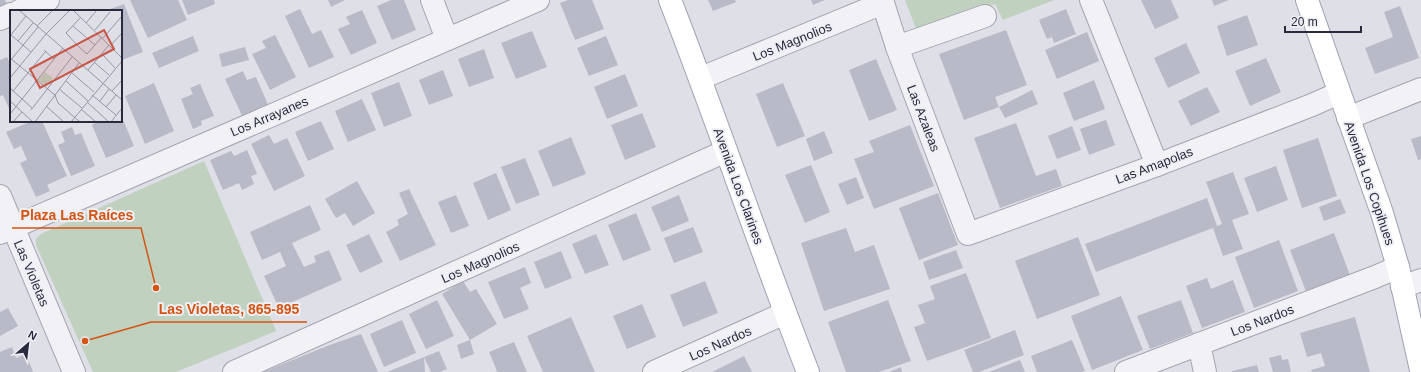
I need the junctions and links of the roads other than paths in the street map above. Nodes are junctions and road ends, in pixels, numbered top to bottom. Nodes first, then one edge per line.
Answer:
1 (48, 0) edge
2 (432, 0) edge
3 (538, 0) edge
4 (670, 0) edge
5 (1091, 0) edge
6 (1307, 0) edge
7 (883, 2) edge
8 (23, 10) edge
9 (10, 14) edge
10 (985, 16) dead end
11 (0, 19) edge
12 (447, 39) junction
13 (897, 47) junction
14 (701, 78) junction
15 (1421, 89) edge
16 (1339, 93) junction
17 (1348, 118) junction
18 (726, 151) junction
19 (1157, 164) junction
20 (0, 196) edge
21 (7, 230) edge
22 (968, 234) joint
23 (1407, 278) edge
24 (785, 313) junction
25 (1199, 344) junction
26 (1421, 370) edge
27 (74, 372) edge
28 (234, 372) edge
29 (654, 372) edge
30 (808, 372) edge
31 (1126, 372) edge
32 (1205, 372) edge

1 - 8 street
2 - 12 street
3 - 12 street, Los Arrayanes
4 - 14 main road, Avenida Los Clarines
5 - 19 street
6 - 16 main road, Avenida Los Copihues
7 - 13 street, Las Azaleas
7 - 14 street, Los Magnolios
9 - 11 street
10 - 13 street
12 - 21 street, Los Arrayanes
13 - 22 street, Las Azaleas
14 - 18 main road, Avenida Los Clarines
15 - 17 street
16 - 17 main road, Avenida Los Copihues
16 - 19 street, Las Amapolas
17 - 23 main road, Avenida Los Copihues
18 - 24 main road, Avenida Los Clarines
18 - 28 street, Los Magnolios
19 - 22 street, Las Amapolas
20 - 21 street, Las Violetas
21 - 27 street, Las Violetas
23 - 25 street, Los Nardos
23 - 26 main road, Avenida Los Copihues
24 - 29 street, Los Nardos
24 - 30 main road, Avenida Los Clarines
25 - 31 street, Los Nardos
25 - 32 street

